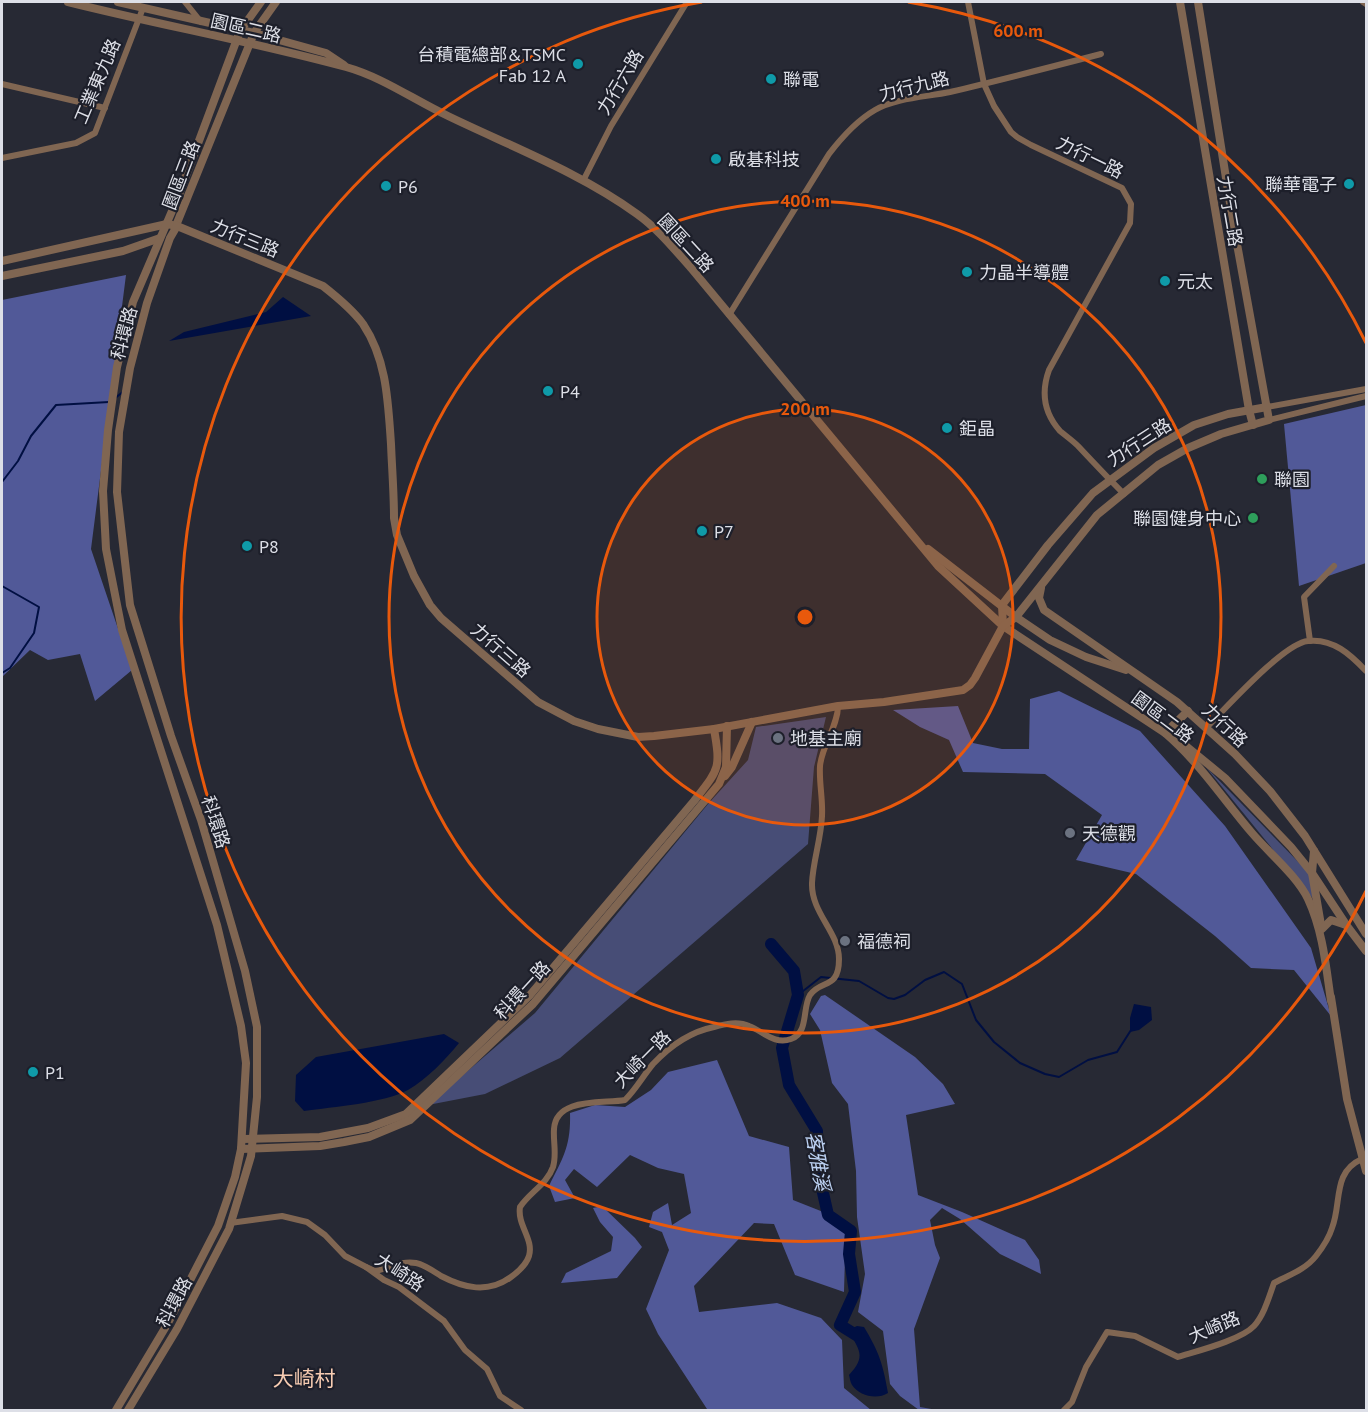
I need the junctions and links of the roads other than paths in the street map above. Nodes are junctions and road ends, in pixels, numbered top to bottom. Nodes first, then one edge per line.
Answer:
1 (68, 2) edge
2 (118, 2) edge
3 (184, 2) edge
4 (261, 2) edge
5 (276, 2) edge
6 (687, 2) edge
7 (968, 2) edge
8 (1180, 2) edge
9 (1198, 2) edge
10 (143, 8) junction
11 (140, 20) junction
12 (201, 22) junction
13 (240, 30) junction
14 (254, 33) junction
15 (237, 40) junction
16 (249, 43) junction
17 (1101, 54) dead end
18 (347, 68) junction
19 (2, 84) edge
20 (984, 84) junction
21 (105, 108) junction
22 (2, 158) edge
23 (583, 181) junction
24 (167, 224) junction
25 (177, 226) junction
26 (191, 233) junction
27 (164, 238) junction
28 (142, 245) junction
29 (152, 260) junction
30 (2, 261) edge
31 (2, 276) edge
32 (729, 315) junction
33 (1366, 388) edge
34 (1366, 396) edge
35 (1267, 407) junction
36 (1249, 410) junction
37 (1269, 420) junction
38 (1253, 425) junction
39 (1109, 479) junction
40 (1124, 494) junction
41 (920, 543) junction
42 (1334, 566) dead end
43 (1048, 576) junction
44 (1002, 605) junction
45 (1016, 617) junction
46 (1003, 626) junction
47 (1310, 641) junction
48 (1366, 671) edge
49 (1136, 673) junction
50 (838, 706) junction
51 (1188, 711) junction
52 (752, 722) junction
53 (727, 726) junction
54 (1207, 727) junction
55 (714, 729) junction
56 (1165, 733) junction
57 (722, 780) junction
58 (1314, 850) junction
59 (1312, 873) junction
60 (1347, 926) junction
61 (1322, 929) junction
62 (1366, 934) edge
63 (1366, 951) edge
64 (1331, 1001) junction
65 (242, 1139) junction
66 (254, 1144) junction
67 (241, 1149) junction
68 (1362, 1159) junction
69 (1366, 1171) edge
70 (230, 1223) junction
71 (366, 1267) junction
72 (116, 1410) edge
73 (128, 1410) edge
74 (521, 1410) edge
75 (1064, 1410) edge

1 - 11 street, 園區二路
2 - 10 street, 園區二路
3 - 12 street
4 - 13 street, 園區三路
5 - 14 street, 園區三路
6 - 23 street, 力行六路
7 - 20 street, 力行一路
8 - 36 street, 力行二路
9 - 35 street, 力行二路
10 - 11 street, 工業東九路
10 - 12 street, 園區二路
11 - 15 street, 園區二路
11 - 21 street, 工業東九路
12 - 13 street, 園區二路
13 - 14 street, 園區二路
13 - 15 street, 園區三路
14 - 16 street, 園區三路
14 - 18 street, 園區二路
15 - 16 street, 園區二路
15 - 24 street, 園區三路
16 - 18 street, 園區二路
16 - 25 street, 園區三路
17 - 20 street, 力行九路
18 - 23 street, 園區二路
19 - 21 street
20 - 32 street, 力行九路
20 - 39 street, 力行一路
21 - 22 street, 工業東九路
23 - 32 street, 園區二路
24 - 25 street, 力行三路
24 - 27 street, 科環路
24 - 30 street, 園區三路
25 - 26 street, 力行三路
25 - 27 street, 科環路
26 - 27 street, 力行三路
26 - 55 street, 力行三路
27 - 28 street
27 - 29 street, 科環路
27 - 66 street, 科環路
28 - 29 street
28 - 31 street
29 - 65 street, 科環路
32 - 41 street, 園區二路
33 - 35 street, 力行三路
34 - 37 street, 力行三路
35 - 36 street, 力行三路
35 - 37 street, 力行二路
36 - 38 street, 力行二路
36 - 39 street, 力行三路
37 - 38 street, 力行三路
38 - 40 street, 力行三路
39 - 40 street, 力行一路
39 - 44 street, 力行三路
40 - 43 street, 力行三路
41 - 44 street, 園區二路
41 - 46 street, 園區二路
42 - 47 street
43 - 45 street, 力行三路
43 - 49 street, 力行路
44 - 45 street, 園區二路
44 - 46 street
45 - 46 street, 力行三路
45 - 49 street, 園區二路
46 - 50 street, 力行三路
46 - 56 street, 園區二路
47 - 48 street
47 - 54 street
49 - 51 street, 力行路
50 - 52 street, 力行三路
50 - 71 street, 大崎一路
51 - 54 street, 力行路
51 - 56 street
52 - 53 street, 力行三路
52 - 57 street, 科環一路
53 - 55 street, 力行三路
53 - 57 street
54 - 58 street, 力行路
55 - 66 street, 科環一路
56 - 59 street
56 - 64 street, 園區二路
57 - 66 street, 科環一路
58 - 59 street, 園區二路
58 - 62 street, 力行路
59 - 60 street
59 - 61 street, 園區二路
60 - 61 street
60 - 63 street
61 - 64 street, 園區二路
64 - 68 street, 園區二路
65 - 66 street, 科環一路
65 - 67 street, 科環路
66 - 67 street, 科環一路
66 - 70 street, 科環路
67 - 72 street, 科環路
68 - 69 street, 園區二路
68 - 75 street, 大崎路
70 - 71 street, 大崎路
70 - 73 street, 科環路
71 - 74 street, 大崎路

